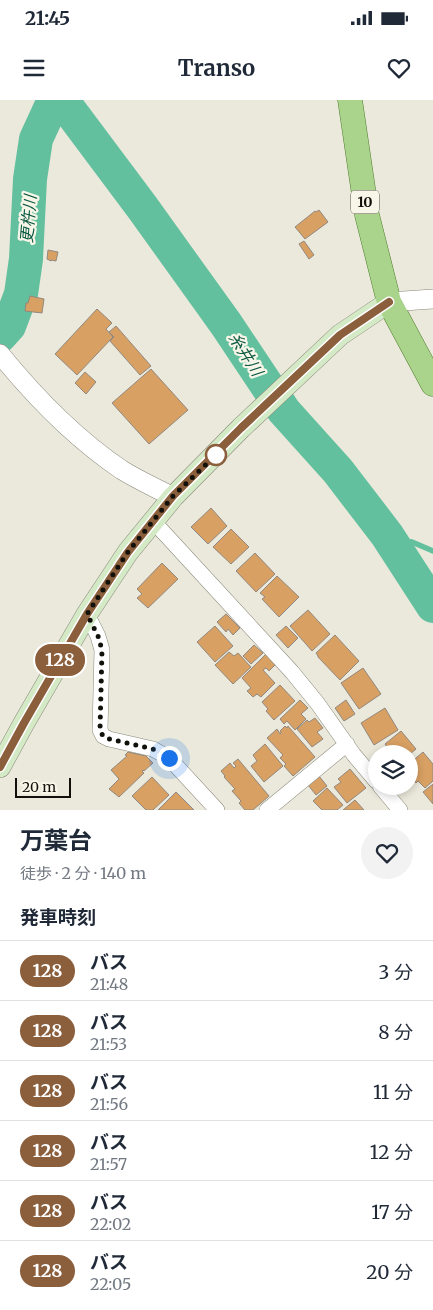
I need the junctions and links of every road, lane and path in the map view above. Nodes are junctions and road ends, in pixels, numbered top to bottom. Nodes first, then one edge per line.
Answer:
1 (350, 100) edge
2 (433, 299) edge
3 (389, 302) junction
4 (5, 361) edge
5 (433, 384) edge
6 (173, 496) junction
7 (153, 521) junction
8 (87, 614) junction
9 (347, 744) junction
10 (0, 767) edge
11 (368, 772) edge
12 (388, 795) edge
13 (217, 810) edge
14 (267, 810) edge
15 (400, 810) edge

1 - 3 main road, 10
2 - 3 street
3 - 5 main road, 10
3 - 6 main road
4 - 6 street
6 - 7 main road
7 - 8 main road
7 - 9 street
8 - 10 main road
8 - 13 street
9 - 11 street
9 - 14 street
12 - 15 street

